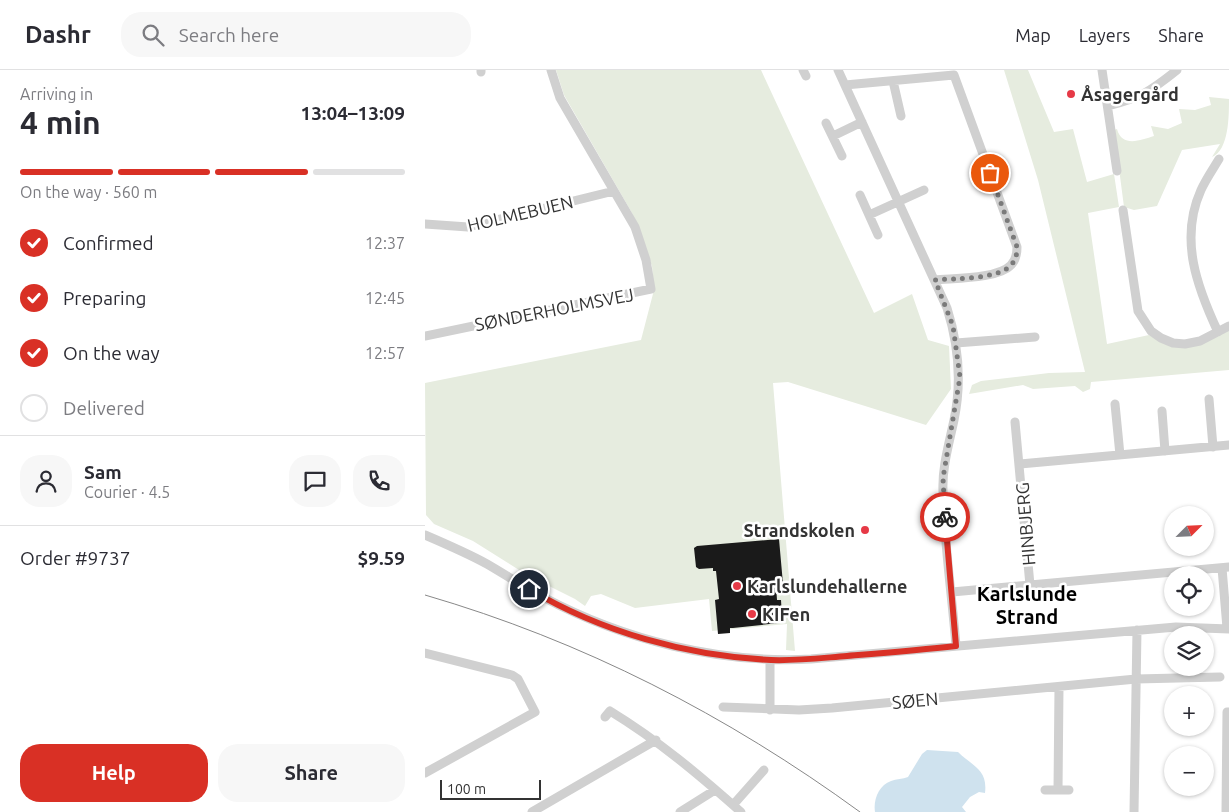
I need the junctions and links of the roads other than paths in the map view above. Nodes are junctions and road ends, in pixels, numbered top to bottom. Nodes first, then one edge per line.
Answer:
1 (551, 70) edge
2 (838, 70) edge
3 (1103, 70) edge
4 (1177, 70) edge
5 (893, 81) junction
6 (845, 85) junction
7 (1107, 106) junction
8 (901, 116) dead end
9 (862, 122) junction
10 (826, 123) dead end
11 (833, 136) junction
12 (842, 156) dead end
13 (1219, 159) dead end
14 (1117, 171) dead end
15 (924, 190) dead end
16 (614, 191) junction
17 (860, 195) dead end
18 (899, 202) junction
19 (1123, 210) dead end
20 (869, 215) junction
21 (425, 224) edge
22 (878, 235) dead end
23 (935, 280) junction
24 (1229, 326) edge
25 (1218, 332) junction
26 (425, 336) edge
27 (1035, 337) dead end
28 (956, 343) junction
29 (1209, 399) dead end
30 (1115, 404) dead end
31 (1162, 411) dead end
32 (1015, 422) dead end
33 (1229, 446) edge
34 (1213, 447) junction
35 (1165, 451) junction
36 (1120, 455) junction
37 (1020, 464) junction
38 (425, 535) edge
39 (1226, 567) edge
40 (1030, 585) junction
41 (952, 592) junction
42 (1228, 628) edge
43 (1137, 630) junction
44 (956, 646) junction
45 (425, 653) edge
46 (771, 660) junction
47 (1220, 678) dead end
48 (1136, 679) junction
49 (1059, 688) junction
50 (723, 707) dead end
51 (771, 710) junction
52 (1229, 712) edge
53 (605, 716) dead end
54 (656, 740) junction
55 (764, 770) dead end
56 (425, 773) edge
57 (715, 790) junction
58 (1045, 790) dead end
59 (1058, 790) junction
60 (1069, 790) dead end
61 (1227, 794) edge
62 (733, 805) junction
63 (532, 812) edge
64 (680, 812) edge
65 (741, 812) edge
66 (1134, 812) edge
67 (1226, 812) edge

1 - 16 street, SØNDERHOLMSVEJ
2 - 6 street
3 - 7 street
4 - 7 street
5 - 6 street
5 - 8 street
5 - 23 street
6 - 9 street
7 - 14 street
9 - 11 street
9 - 18 street
10 - 11 street
11 - 12 street
13 - 25 street
15 - 18 street
16 - 21 street, HOLMEBUEN
16 - 26 street, SØNDERHOLMSVEJ
17 - 20 street
18 - 20 street
18 - 23 street
19 - 25 street
20 - 22 street
23 - 28 street
24 - 25 street
27 - 28 street
28 - 41 street
29 - 34 street
30 - 36 street
31 - 35 street
32 - 37 street, HINBJERG
33 - 34 street, HINBJERG
34 - 35 street, HINBJERG
35 - 36 street, HINBJERG
36 - 37 street, HINBJERG
37 - 40 street, HINBJERG
38 - 46 street
39 - 40 street, HINBJERG
39 - 42 street, HINBJERG
40 - 41 street, HINBJERG
41 - 44 street
42 - 43 street
43 - 44 street
43 - 48 street
44 - 46 street
45 - 56 street
46 - 51 street
47 - 48 street, SØEN
48 - 49 street, SØEN
48 - 66 street
49 - 51 street, SØEN
49 - 59 street
50 - 51 street, SØEN
52 - 61 street
53 - 54 street
54 - 57 street
54 - 63 street
55 - 62 street
57 - 62 street
57 - 64 street
58 - 59 street
59 - 60 street
61 - 67 street
62 - 65 street

